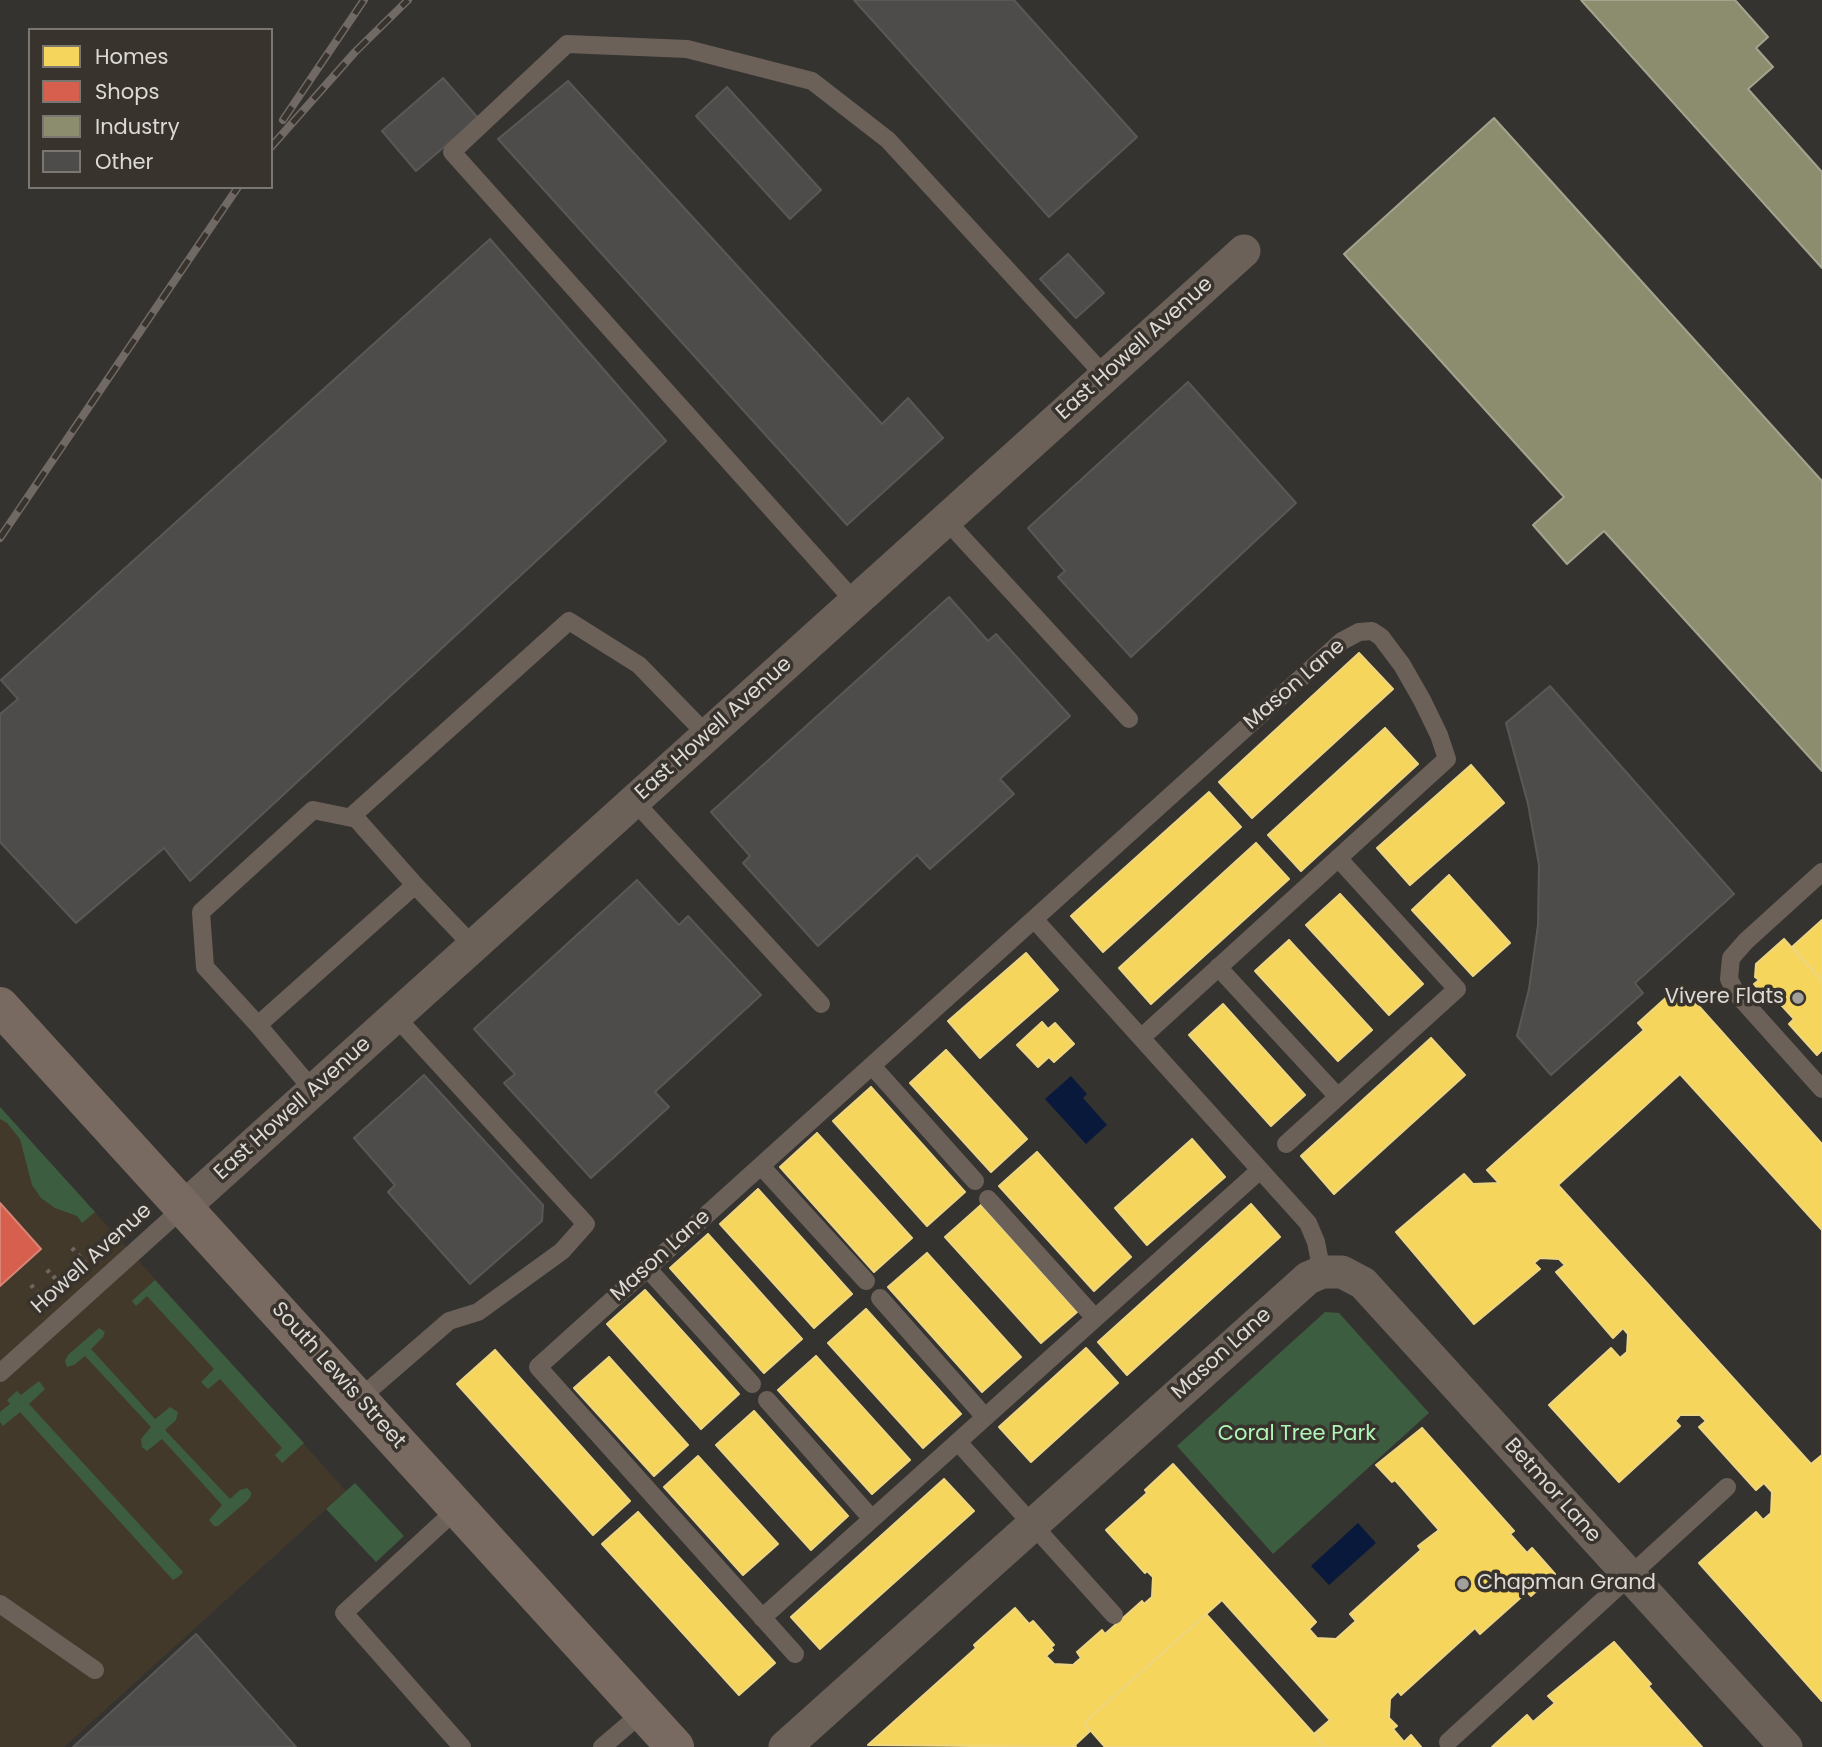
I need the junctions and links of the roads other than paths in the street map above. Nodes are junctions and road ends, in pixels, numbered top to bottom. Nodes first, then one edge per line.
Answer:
1 (1244, 251) dead end
2 (1105, 376) junction
3 (946, 520) junction
4 (855, 602) junction
5 (1129, 719) dead end
6 (708, 735) junction
7 (634, 801) junction
8 (357, 818) junction
9 (1338, 858) junction
10 (1822, 872) edge
11 (415, 884) junction
12 (1034, 919) junction
13 (473, 946) junction
14 (1219, 967) junction
15 (821, 1004) dead end
16 (0, 1006) edge
17 (395, 1016) junction
18 (258, 1025) junction
19 (1140, 1038) junction
20 (873, 1067) junction
21 (1822, 1088) edge
22 (313, 1090) junction
23 (1338, 1097) junction
24 (1286, 1144) dead end
25 (761, 1166) junction
26 (1260, 1170) junction
27 (975, 1181) dead end
28 (988, 1199) dead end
29 (184, 1207) junction
30 (647, 1268) junction
31 (1332, 1272) junction
32 (866, 1281) dead end
33 (880, 1298) dead end
34 (1096, 1318) junction
35 (0, 1373) edge
36 (752, 1384) dead end
37 (359, 1399) junction
38 (767, 1400) dead end
39 (985, 1418) junction
40 (957, 1442) junction
41 (1727, 1487) dead end
42 (458, 1508) junction
43 (872, 1519) junction
44 (1031, 1524) junction
45 (1629, 1576) junction
46 (0, 1604) edge
47 (1114, 1615) dead end
48 (762, 1618) junction
49 (795, 1654) dead end
50 (95, 1670) dead end
51 (643, 1712) junction
52 (1448, 1742) dead end
53 (462, 1747) edge
54 (602, 1747) edge
55 (676, 1747) edge
56 (785, 1747) edge
57 (1786, 1747) edge

1 - 2 street, East Howell Avenue
2 - 3 street, East Howell Avenue
2 - 4 lane
3 - 4 street, East Howell Avenue
3 - 5 lane
4 - 6 street, East Howell Avenue
6 - 7 street, East Howell Avenue
6 - 8 lane
7 - 13 street, East Howell Avenue
7 - 15 lane
8 - 11 lane
8 - 18 lane
9 - 12 lane, Mason Lane
9 - 14 lane, Mason Lane
9 - 23 lane
10 - 21 lane
11 - 13 lane
11 - 18 lane
12 - 19 lane
12 - 20 lane, Mason Lane
13 - 17 street, East Howell Avenue
14 - 19 lane, Mason Lane
14 - 23 lane
16 - 29 main road, South Lewis Street
17 - 22 street, East Howell Avenue
17 - 37 lane
18 - 22 lane
19 - 26 lane
20 - 25 lane, Mason Lane
20 - 27 lane
22 - 29 street, East Howell Avenue
23 - 24 lane
25 - 30 lane, Mason Lane
25 - 32 lane
26 - 31 lane
26 - 34 lane
28 - 34 lane
29 - 35 lane, Howell Avenue
29 - 37 main road, South Lewis Street
30 - 36 lane
30 - 48 lane, Mason Lane
31 - 44 street, Mason Lane
31 - 45 street, Betmor Lane
33 - 39 lane
34 - 39 lane
37 - 42 main road, South Lewis Street
38 - 43 lane
39 - 40 lane
40 - 43 lane
40 - 44 lane
41 - 45 lane
42 - 51 main road, South Lewis Street
42 - 53 lane
43 - 48 lane
44 - 47 lane
44 - 56 street, Mason Lane
45 - 52 lane
45 - 57 street, Betmor Lane
46 - 50 lane
48 - 49 lane, Mason Lane
51 - 54 lane
51 - 55 main road, South Lewis Street

